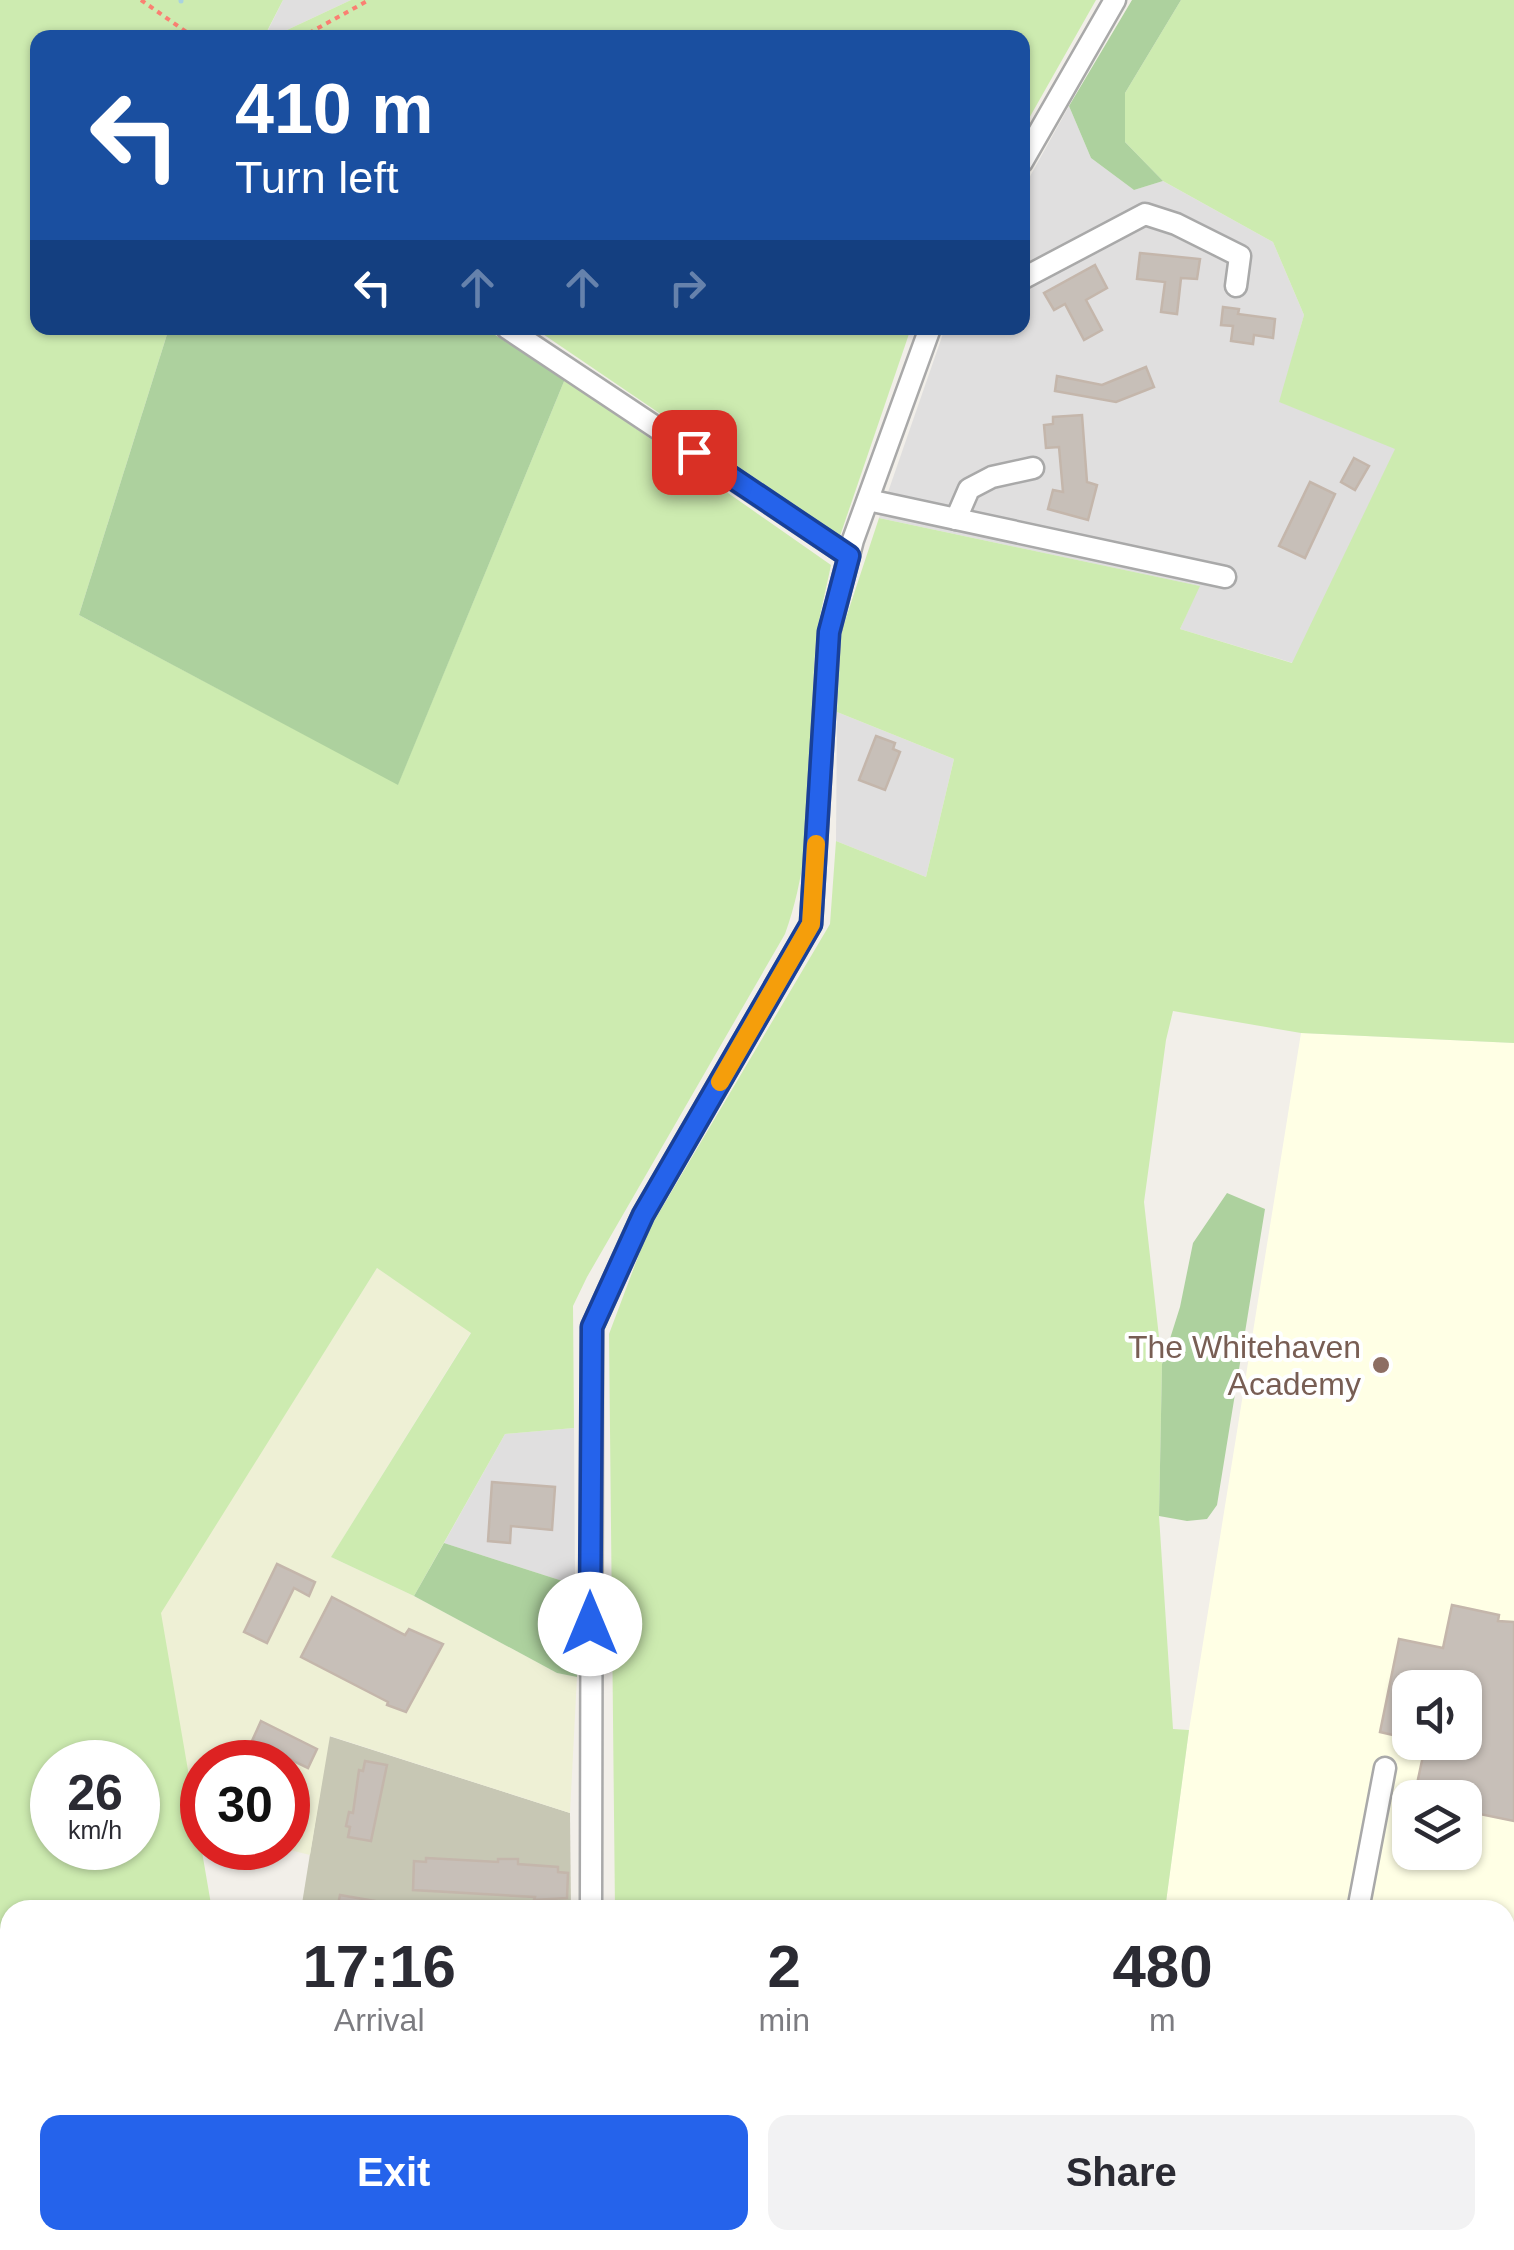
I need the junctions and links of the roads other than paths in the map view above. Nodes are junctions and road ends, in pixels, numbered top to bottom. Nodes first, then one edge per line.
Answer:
1 (1115, 0) edge
2 (1030, 148) edge
3 (1030, 275) edge
4 (1236, 286) dead end
5 (518, 335) edge
6 (927, 335) edge
7 (1033, 468) dead end
8 (868, 500) junction
9 (956, 519) junction
10 (849, 556) junction
11 (1225, 577) dead end
12 (1385, 1768) dead end
13 (591, 1900) edge
14 (1360, 1900) edge

1 - 2 street
3 - 4 street
5 - 10 street
6 - 8 street
7 - 9 street
8 - 9 street
8 - 10 street
9 - 11 street
10 - 13 street
12 - 14 street

